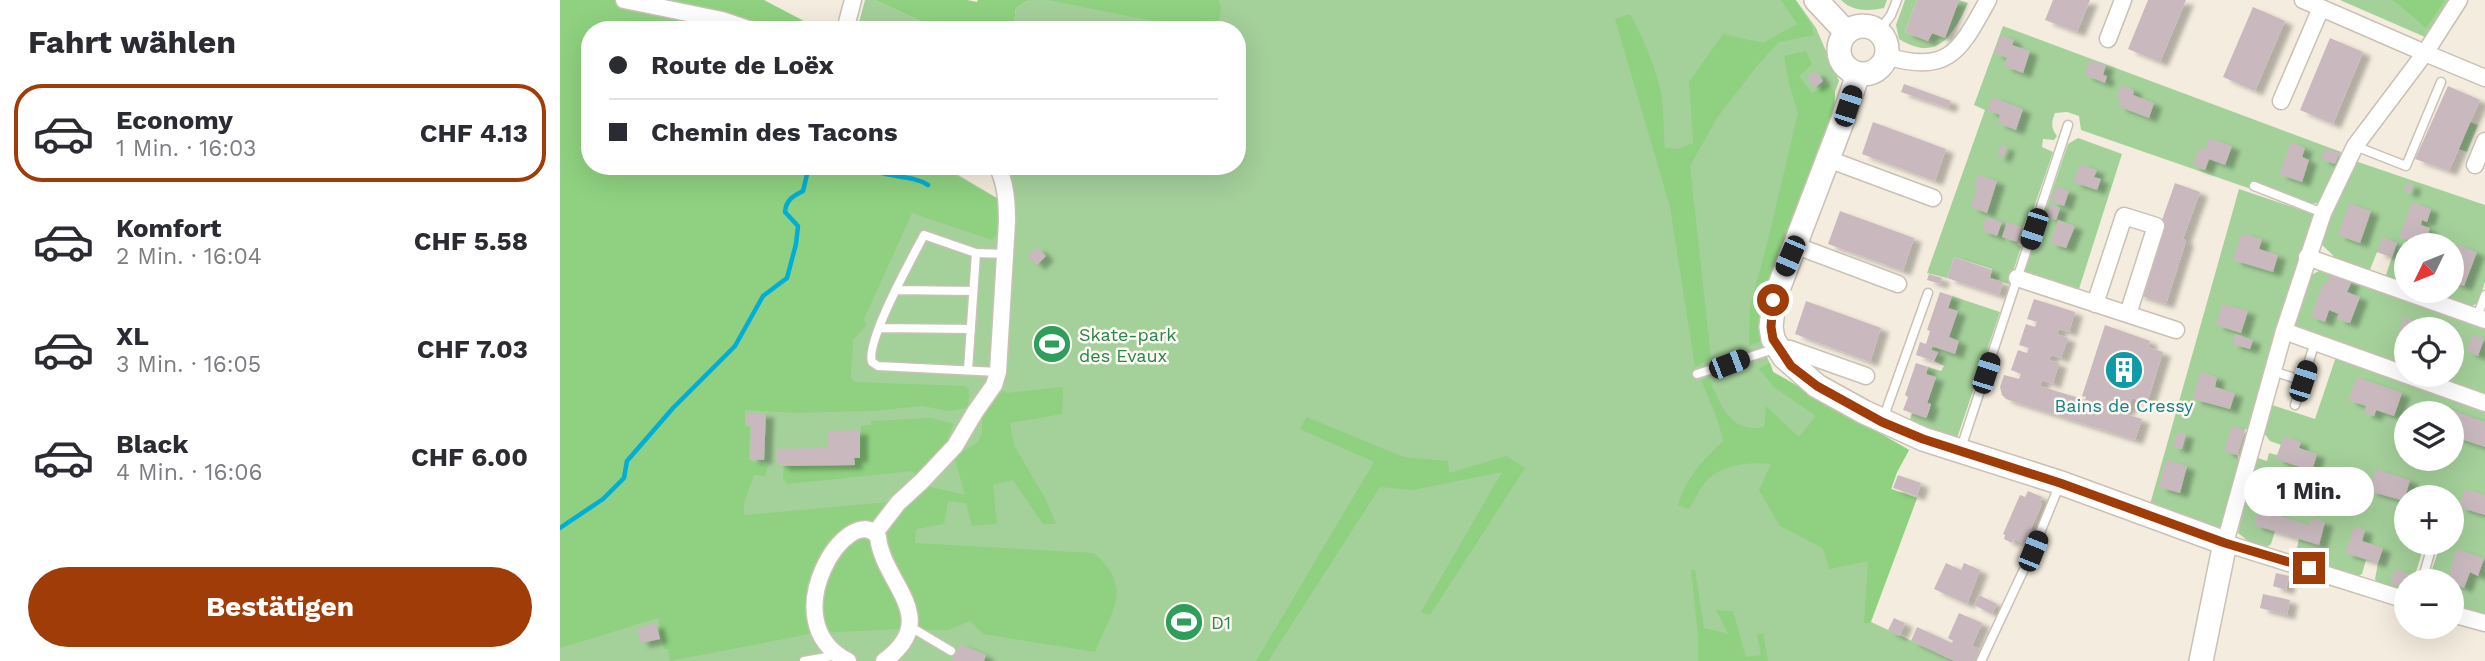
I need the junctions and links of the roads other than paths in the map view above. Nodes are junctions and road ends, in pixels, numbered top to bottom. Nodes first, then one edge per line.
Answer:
1 (624, 0) edge
2 (853, 0) edge
3 (1816, 0) edge
4 (1897, 0) edge
5 (1988, 0) edge
6 (2123, 0) edge
7 (2303, 0) edge
8 (2459, 0) edge
9 (2321, 8) junction
10 (725, 21) edge
11 (847, 21) edge
12 (1879, 31) junction
13 (1846, 32) junction
14 (2108, 39) dead end
15 (2425, 53) junction
16 (1886, 56) junction
17 (1858, 74) junction
18 (2485, 78) edge
19 (2441, 82) dead end
20 (2281, 101) dead end
21 (2068, 125) dead end
22 (2485, 141) edge
23 (2355, 146) junction
24 (1828, 159) junction
25 (2475, 165) dead end
26 (1002, 175) edge
27 (2254, 186) dead end
28 (1933, 198) dead end
29 (2323, 213) junction
30 (1794, 246) junction
31 (976, 253) junction
32 (1005, 254) junction
33 (2307, 257) junction
34 (2017, 278) junction
35 (1898, 284) dead end
36 (897, 289) junction
37 (973, 291) junction
38 (1928, 293) dead end
39 (2485, 295) edge
40 (2095, 304) junction
41 (2128, 314) junction
42 (2481, 318) edge
43 (879, 328) junction
44 (971, 329) junction
45 (2176, 330) dead end
46 (2284, 331) junction
47 (2315, 342) junction
48 (1778, 348) junction
49 (968, 370) junction
50 (2273, 371) junction
51 (998, 372) junction
52 (1697, 374) dead end
53 (1866, 376) dead end
54 (2303, 381) junction
55 (2485, 402) edge
56 (2295, 405) dead end
57 (1882, 422) junction
58 (1960, 451) junction
59 (2060, 483) junction
60 (875, 533) junction
61 (2225, 543) junction
62 (2394, 596) edge
63 (2464, 617) edge
64 (2485, 623) edge
65 (909, 626) junction
66 (951, 651) dead end
67 (843, 658) edge
68 (804, 661) edge
69 (884, 661) edge
70 (1982, 661) edge
71 (2201, 661) edge

1 - 10 street
2 - 11 street
3 - 13 street
4 - 12 lane
5 - 16 street
6 - 14 street
7 - 9 street
8 - 15 street
9 - 15 street
9 - 20 street
12 - 13 street
12 - 16 street
13 - 17 street
15 - 18 street
15 - 23 street
16 - 17 street
17 - 24 street
19 - 23 lane
21 - 34 lane
22 - 25 street
23 - 29 street
24 - 28 street
24 - 30 street
26 - 32 street
27 - 29 lane
29 - 33 street
30 - 35 street
30 - 48 street
31 - 32 lane
31 - 36 lane
31 - 37 lane
32 - 51 street
33 - 42 street
33 - 46 street
34 - 40 street
34 - 58 lane
36 - 37 lane
36 - 43 lane
37 - 44 lane
38 - 57 lane
39 - 42 lane
40 - 41 street
40 - 41 street
41 - 45 street
43 - 44 lane
43 - 49 lane
44 - 49 lane
46 - 47 street
46 - 50 street
47 - 54 lane
47 - 55 street
48 - 52 lane
48 - 53 street
48 - 57 street
49 - 51 lane
50 - 54 lane
50 - 61 street
51 - 60 street
54 - 56 lane
57 - 58 street
58 - 59 street
59 - 61 street
59 - 70 lane
60 - 65 street
60 - 67 street
61 - 62 street
61 - 71 street
63 - 64 street
65 - 66 lane
65 - 69 street
67 - 68 lane

